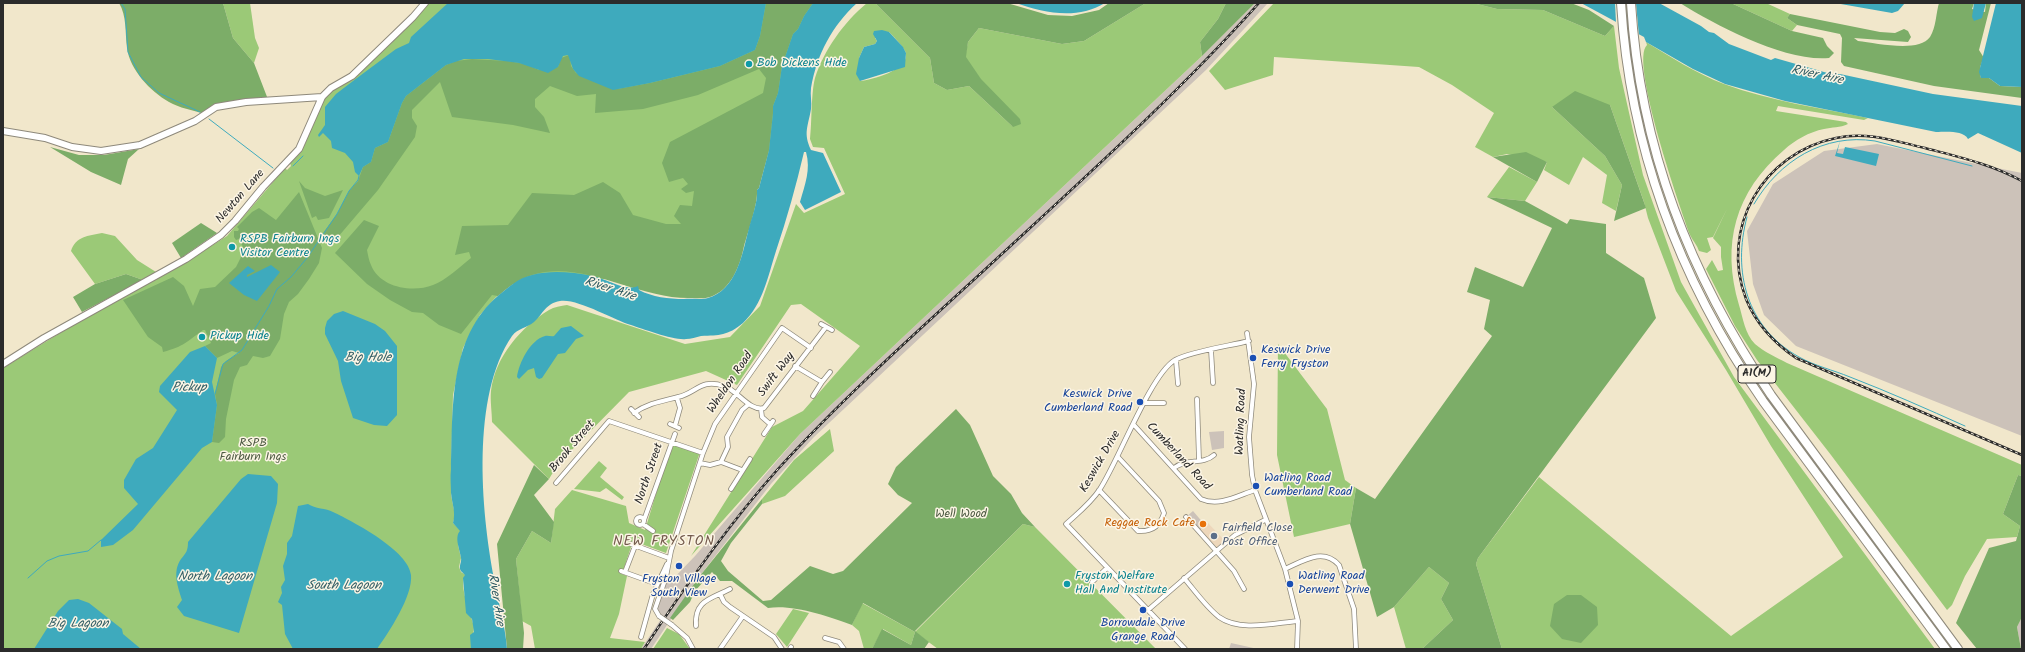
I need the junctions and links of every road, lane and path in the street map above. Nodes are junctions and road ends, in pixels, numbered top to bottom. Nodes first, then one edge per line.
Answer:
1 (425, 3) edge
2 (1621, 3) edge
3 (1631, 3) edge
4 (322, 97) junction
5 (3, 131) edge
6 (821, 324) dead end
7 (826, 327) junction
8 (832, 330) dead end
9 (1247, 333) dead end
10 (1249, 341) junction
11 (811, 348) junction
12 (1211, 350) junction
13 (1176, 360) junction
14 (3, 364) edge
15 (795, 366) junction
16 (830, 372) dead end
17 (822, 382) junction
18 (1213, 383) dead end
19 (1178, 384) dead end
20 (736, 393) junction
21 (813, 396) dead end
22 (677, 398) junction
23 (1198, 399) dead end
24 (1144, 403) junction
25 (1164, 403) dead end
26 (749, 404) junction
27 (761, 409) junction
28 (639, 417) dead end
29 (670, 424) dead end
30 (1134, 424) junction
31 (675, 434) dead end
32 (764, 434) dead end
33 (672, 441) junction
34 (704, 453) junction
35 (1214, 456) dead end
36 (1118, 457) junction
37 (750, 459) dead end
38 (1199, 460) junction
39 (721, 462) junction
40 (700, 463) junction
41 (1174, 468) junction
42 (742, 470) junction
43 (556, 483) dead end
44 (731, 489) dead end
45 (1099, 490) junction
46 (1254, 490) junction
47 (1186, 517) dead end
48 (1265, 520) junction
49 (653, 531) dead end
50 (1217, 550) junction
51 (669, 559) junction
52 (1107, 568) junction
53 (1285, 569) junction
54 (1184, 578) junction
55 (1092, 582) dead end
56 (657, 584) junction
57 (730, 589) dead end
58 (1244, 589) dead end
59 (720, 594) junction
60 (690, 609) dead end
61 (1148, 610) junction
62 (696, 612) junction
63 (743, 616) junction
64 (1298, 620) junction
65 (696, 626) dead end
66 (641, 637) dead end
67 (825, 638) dead end
68 (693, 649) edge
69 (720, 649) edge
70 (782, 649) edge
71 (844, 649) edge
72 (1185, 649) edge
73 (1297, 649) edge
74 (1356, 649) edge
75 (1946, 649) edge
76 (1958, 649) edge

1 - 4 street, Newton Lane
2 - 75 highway, A1(M)
3 - 76 highway, A1(M)
4 - 5 street
4 - 14 street, Newton Lane
6 - 7 street
7 - 8 street
7 - 11 street, Swift Way
9 - 10 street, Watling Road
10 - 12 street, Keswick Drive
10 - 46 street, Watling Road
11 - 15 street, Swift Way
11 - 20 street, Wheldon Road
12 - 13 street, Keswick Drive
12 - 18 street
13 - 19 street
13 - 24 street, Keswick Drive
15 - 17 street
15 - 27 street, Swift Way
16 - 17 street
17 - 21 street
20 - 22 street, Swift Way
20 - 26 street, Swift Way
20 - 34 street, Wheldon Road
22 - 28 street, Swift Way
22 - 29 street
23 - 38 street
24 - 25 street
24 - 30 street, Keswick Drive
26 - 27 street, Swift Way
26 - 39 street
27 - 32 street
30 - 36 street, Keswick Drive
30 - 41 street, Cumberland Road
31 - 33 street, North Street
33 - 34 street
33 - 43 street, Brook Street
33 - 49 street, North Street
34 - 40 street, Wheldon Road
35 - 38 street
36 - 45 street, Keswick Drive
36 - 45 street
37 - 42 street
38 - 41 street
39 - 40 street
39 - 42 street
40 - 51 street, Wheldon Road
41 - 46 street, Cumberland Road
42 - 44 street
45 - 52 street, Keswick Drive
46 - 48 street, Watling Road
47 - 50 street
48 - 50 street
48 - 53 street, Watling Road
50 - 54 street
50 - 58 street
51 - 56 street
51 - 56 street
51 - 68 street, Wheldon Road, bridge
52 - 55 street
52 - 61 street
53 - 64 street, Watling Road
53 - 74 street
54 - 61 street
54 - 64 street
56 - 66 street
57 - 59 street
59 - 62 street
59 - 63 street
60 - 62 street
61 - 72 street
62 - 65 street
63 - 69 street
63 - 70 street
64 - 73 street, Watling Road
67 - 71 street

